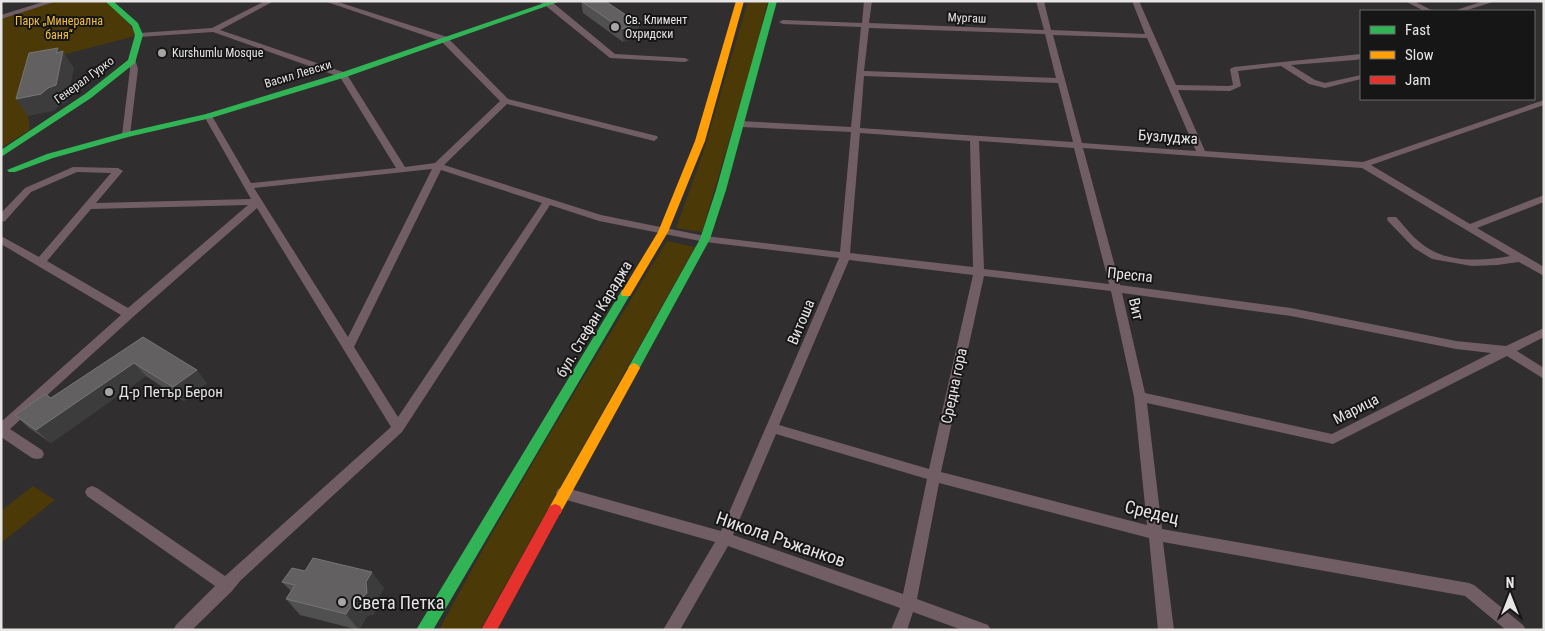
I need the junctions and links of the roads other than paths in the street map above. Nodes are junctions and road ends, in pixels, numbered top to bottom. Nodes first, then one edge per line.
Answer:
1 (54, 1) edge
2 (108, 1) edge
3 (271, 1) edge
4 (327, 1) edge
5 (740, 1) edge
6 (773, 1) edge
7 (868, 1) edge
8 (1040, 1) edge
9 (1135, 1) edge
10 (1408, 1) edge
11 (1493, 1) edge
12 (550, 2) edge
13 (1426, 10) edge
14 (1461, 10) edge
15 (1, 17) edge
16 (782, 22) dead end
17 (865, 25) junction
18 (214, 30) junction
19 (1049, 32) junction
20 (139, 36) junction
21 (1150, 36) junction
22 (444, 39) junction
23 (1360, 56) edge
24 (686, 60) dead end
25 (132, 62) junction
26 (1283, 64) junction
27 (860, 73) junction
28 (342, 75) junction
29 (1360, 78) edge
30 (1061, 82) junction
31 (1172, 87) junction
32 (505, 101) junction
33 (1544, 102) edge
34 (208, 116) junction
35 (740, 124) junction
36 (40, 129) junction
37 (855, 130) junction
38 (126, 135) junction
39 (654, 138) dead end
40 (974, 138) junction
41 (1077, 146) junction
42 (1, 154) edge
43 (21, 155) junction
44 (1202, 155) junction
45 (50, 156) junction
46 (1364, 164) junction
47 (438, 166) junction
48 (402, 169) junction
49 (6, 172) edge
50 (248, 186) junction
51 (1544, 198) edge
52 (548, 201) junction
53 (258, 202) junction
54 (89, 206) junction
55 (1, 219) edge
56 (1392, 219) dead end
57 (1468, 228) junction
58 (663, 232) junction
59 (1, 238) edge
60 (705, 240) junction
61 (845, 256) junction
62 (1519, 258) junction
63 (41, 262) junction
64 (1544, 272) edge
65 (979, 273) junction
66 (1116, 289) junction
67 (129, 314) junction
68 (1544, 332) edge
69 (349, 346) junction
70 (1509, 351) junction
71 (1544, 374) edge
72 (1140, 397) junction
73 (398, 428) junction
74 (772, 428) junction
75 (1, 430) edge
76 (37, 454) dead end
77 (934, 476) junction
78 (92, 492) dead end
79 (563, 493) junction
80 (1156, 534) junction
81 (725, 538) junction
82 (227, 586) junction
83 (909, 604) junction
84 (180, 630) edge
85 (424, 630) edge
86 (489, 630) edge
87 (671, 630) edge
88 (899, 630) edge
89 (983, 630) edge
90 (1166, 630) edge
91 (1518, 630) edge

1 - 15 street
2 - 20 street
3 - 18 street
4 - 22 street
5 - 58 street, бул. Стефан Караджа
6 - 35 street
7 - 17 street, Витоша
8 - 19 street, Вит
9 - 21 street
10 - 13 street
11 - 14 street
12 - 22 street, Васил Левски
12 - 24 street
16 - 17 street, Мургаш
17 - 19 street, Мургаш
17 - 27 street, Витоша
18 - 20 street
18 - 28 street
19 - 21 street, Мургаш
19 - 30 street, Вит
20 - 25 street, Генерал Гурко
21 - 31 street
22 - 28 street, Васил Левски
22 - 32 street
23 - 26 street
25 - 36 street, Генерал Гурко
25 - 38 street
26 - 29 street
26 - 31 street
27 - 30 street
27 - 37 street, Витоша
28 - 34 street, Васил Левски
28 - 48 street
30 - 41 street, Вит
31 - 44 street
32 - 39 street
32 - 47 street
33 - 46 street
34 - 38 street, Васил Левски
34 - 50 street
35 - 37 street, Бузлуджа
35 - 60 street
36 - 42 street
36 - 43 street
37 - 40 street, Бузлуджа
37 - 61 street, Витоша
38 - 45 street, Васил Левски
40 - 41 street, Бузлуджа
40 - 65 street, Средна гора
41 - 44 street, Бузлуджа
41 - 66 street, Вит
42 - 43 street
43 - 45 street
43 - 49 street
44 - 46 street, Бузлуджа
45 - 49 street
46 - 57 street, Бузлуджа
47 - 48 street
47 - 52 street
47 - 69 street
48 - 50 street
50 - 53 street
51 - 57 street
52 - 58 street, Преспа
52 - 73 street
53 - 54 street
53 - 67 street
53 - 69 street
54 - 55 street
54 - 63 street
56 - 62 street
57 - 62 street, Бузлуджа
58 - 60 street, Преспа
58 - 85 street, бул. Стефан Караджа
59 - 63 street
60 - 61 street, Преспа
60 - 79 street
61 - 65 street, Преспа
61 - 74 street, Витоша
62 - 64 street, Бузлуджа
63 - 67 street
65 - 66 street, Преспа
65 - 77 street, Средна гора
66 - 70 street, Преспа
66 - 72 street, Вит
67 - 75 street
68 - 70 street, Марица
69 - 73 street
70 - 71 street, Преспа
70 - 72 street, Марица
72 - 80 street, Вит
73 - 82 street
74 - 77 street, Средец
74 - 81 street, Витоша
75 - 76 street
77 - 80 street, Средец
77 - 83 street, Средна гора
78 - 82 street
79 - 81 street, Никола Ръжанков
79 - 86 street
80 - 90 street, Вит
80 - 91 street, Средец
81 - 83 street, Никола Ръжанков
81 - 87 street, Витоша
82 - 84 street
83 - 88 street, Средна гора
83 - 89 street, Никола Ръжанков

